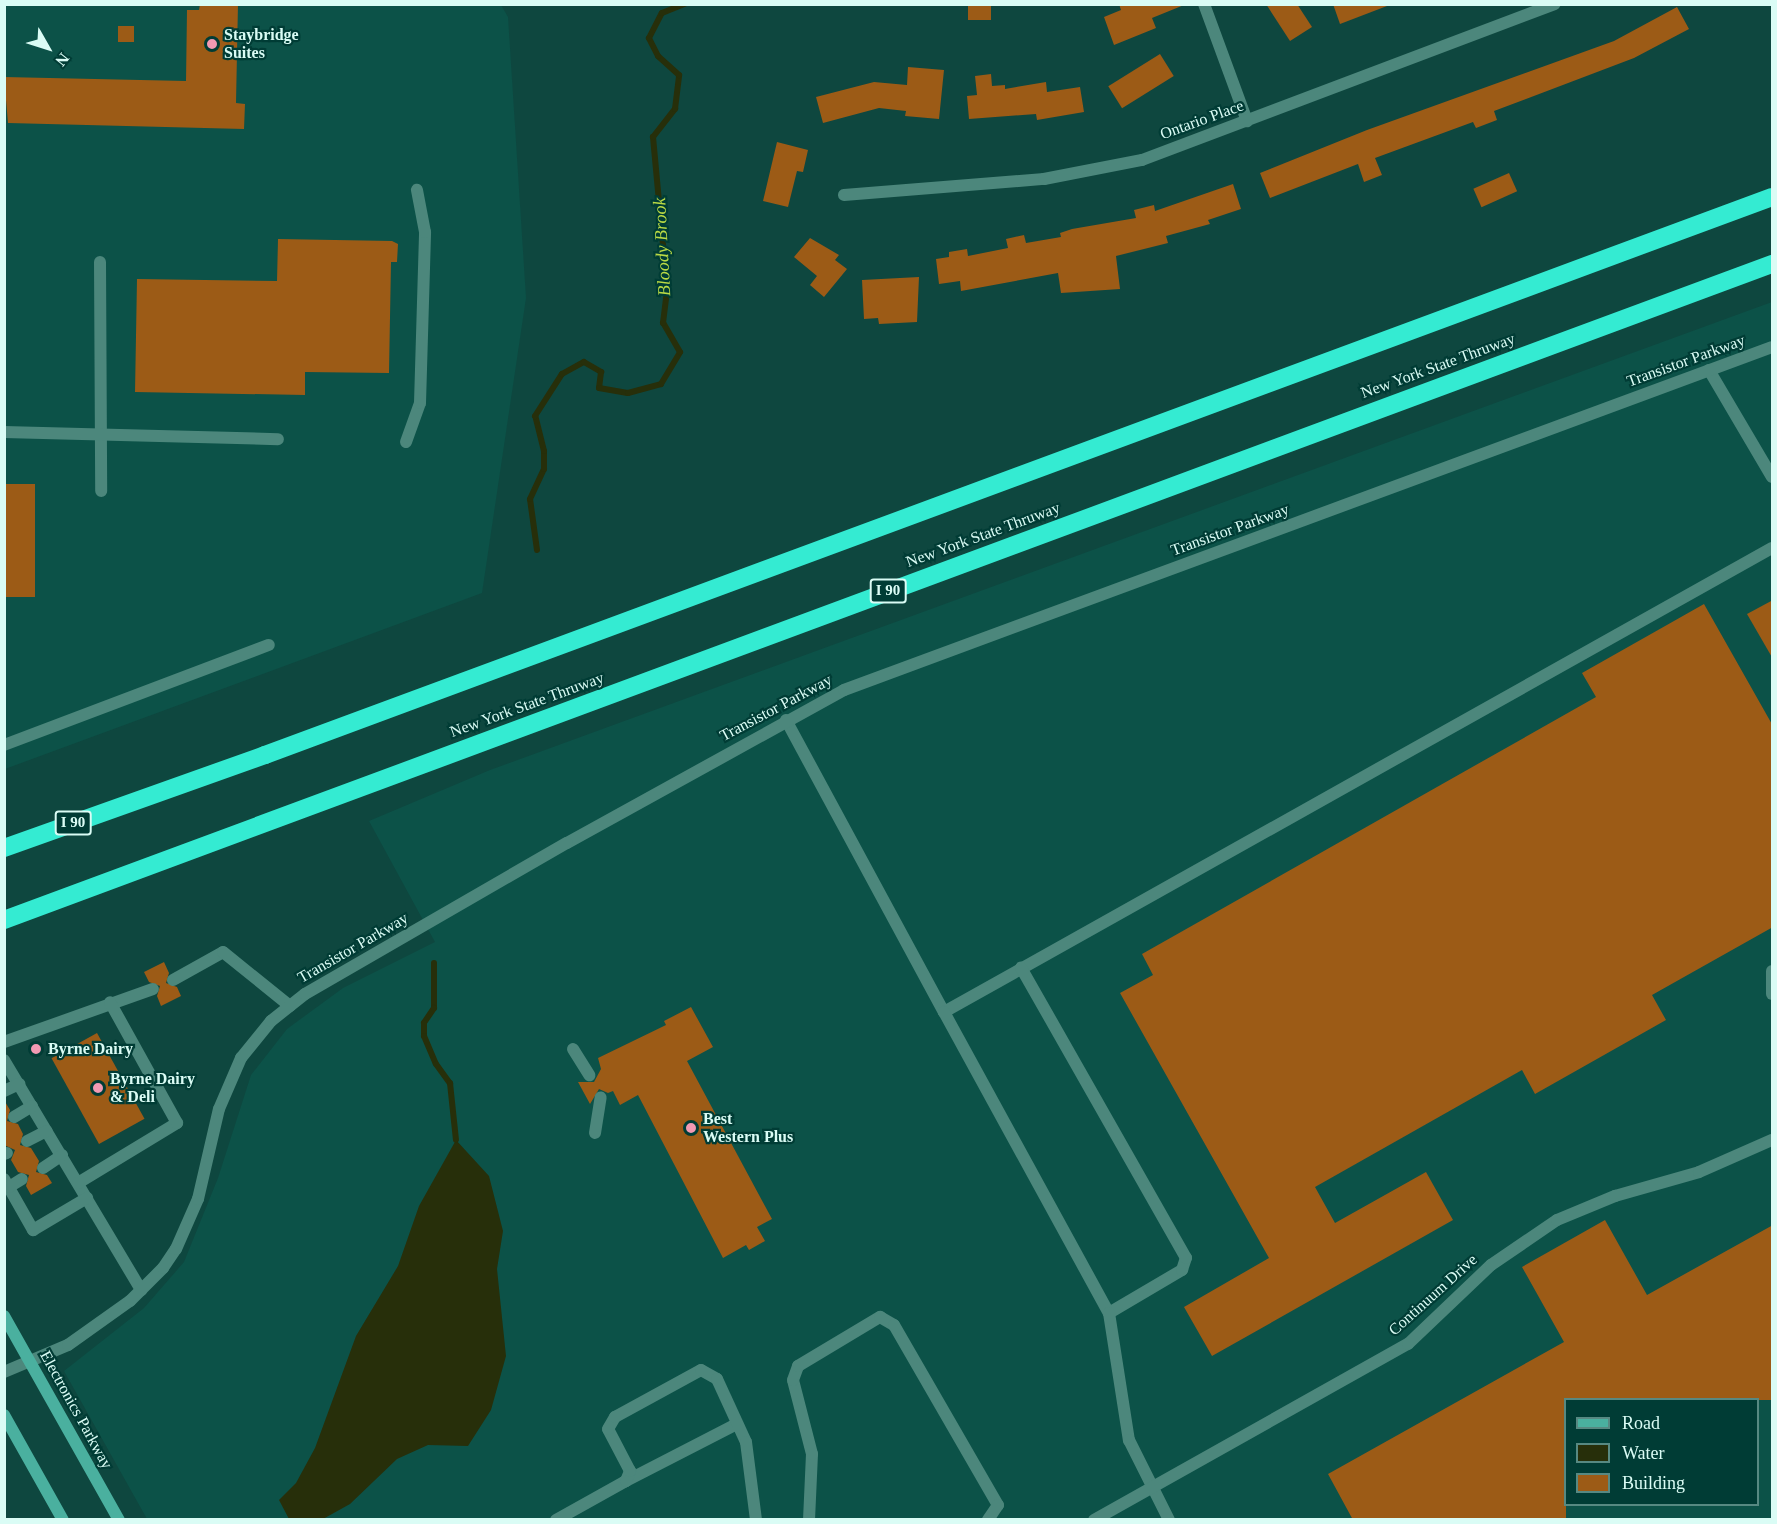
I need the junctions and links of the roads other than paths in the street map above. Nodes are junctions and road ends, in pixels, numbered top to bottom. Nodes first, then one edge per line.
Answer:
1 (1204, 4) edge
2 (1555, 4) edge
3 (1247, 121) junction
4 (417, 190) dead end
5 (844, 195) dead end
6 (1773, 197) edge
7 (100, 262) dead end
8 (1773, 264) edge
9 (1773, 347) edge
10 (1709, 370) junction
11 (4, 432) edge
12 (100, 435) junction
13 (278, 439) dead end
14 (406, 442) dead end
15 (1773, 477) edge
16 (100, 491) dead end
17 (1773, 548) edge
18 (269, 645) dead end
19 (786, 720) junction
20 (4, 746) edge
21 (4, 848) edge
22 (4, 920) edge
23 (1021, 968) junction
24 (1773, 971) edge
25 (173, 980) dead end
26 (153, 989) dead end
27 (1773, 994) edge
28 (110, 1002) junction
29 (290, 1006) junction
30 (944, 1012) junction
31 (4, 1042) edge
32 (573, 1049) dead end
33 (4, 1060) edge
34 (589, 1076) dead end
35 (19, 1084) junction
36 (4, 1091) edge
37 (601, 1097) dead end
38 (32, 1106) junction
39 (14, 1117) dead end
40 (47, 1131) junction
41 (596, 1133) dead end
42 (1773, 1140) edge
43 (27, 1141) dead end
44 (62, 1155) junction
45 (43, 1167) dead end
46 (22, 1179) dead end
47 (7, 1183) edge
48 (78, 1183) junction
49 (87, 1198) junction
50 (141, 1290) junction
51 (1109, 1313) junction
52 (4, 1316) edge
53 (30, 1362) junction
54 (4, 1372) edge
55 (4, 1415) edge
56 (737, 1424) junction
57 (623, 1482) junction
58 (1152, 1487) junction
59 (63, 1520) edge
60 (119, 1520) edge
61 (556, 1520) edge
62 (756, 1520) edge
63 (809, 1520) edge
64 (988, 1520) edge
65 (1094, 1520) edge
66 (1169, 1520) edge

1 - 3 street
2 - 3 street, Ontario Place
3 - 5 street, Ontario Place
4 - 14 street
6 - 21 highway, I 90
7 - 12 street
8 - 22 highway, New York State Thruway / I 90
9 - 10 street, Transistor Parkway
10 - 15 street
10 - 19 street, Transistor Parkway
11 - 12 street
12 - 13 street
12 - 16 street
17 - 23 street
18 - 20 street
19 - 29 street, Transistor Parkway
19 - 30 street
23 - 30 street
23 - 51 street
24 - 27 street
25 - 29 street
26 - 28 street
28 - 31 street
28 - 48 street
29 - 50 street, Transistor Parkway
30 - 51 street
32 - 34 street
33 - 35 street
35 - 36 street
35 - 38 street
37 - 41 street
38 - 39 street
38 - 40 street
40 - 43 street
40 - 44 street
42 - 58 street, Continuum Drive
44 - 45 street
44 - 48 street
46 - 47 street
47 - 49 street
48 - 49 street
49 - 50 street
50 - 53 street, Transistor Parkway
51 - 58 street
52 - 53 main road, Electronics Parkway
53 - 54 street, Transistor Parkway
53 - 60 main road, Electronics Parkway
55 - 59 main road
56 - 57 street
56 - 57 street
56 - 62 street
57 - 61 street
58 - 65 street, Continuum Drive
58 - 66 street
63 - 64 street

